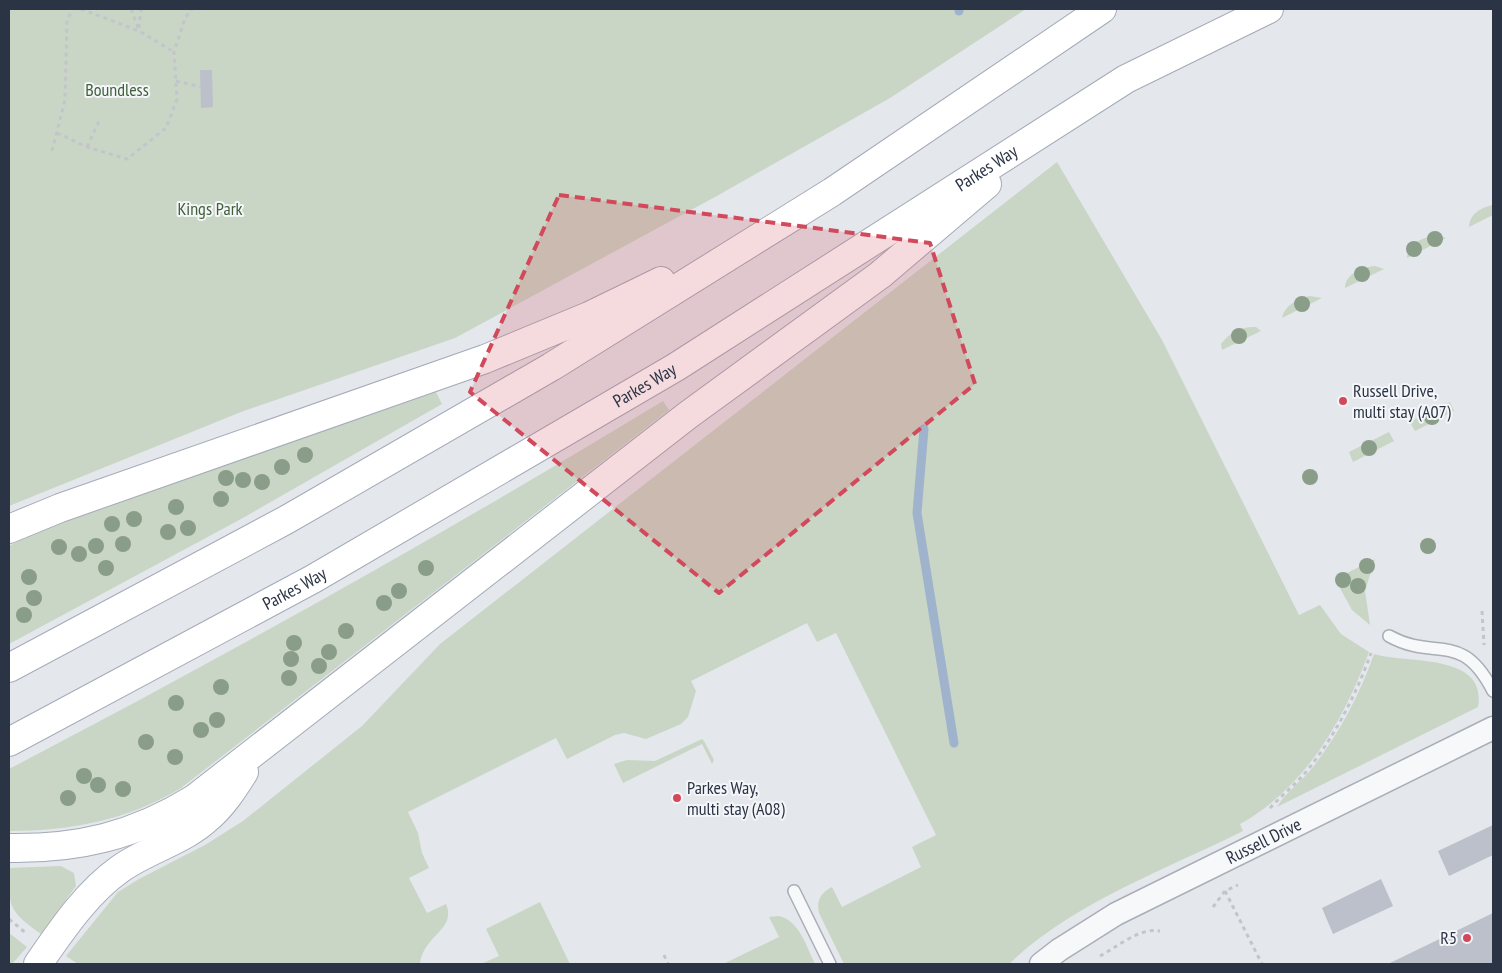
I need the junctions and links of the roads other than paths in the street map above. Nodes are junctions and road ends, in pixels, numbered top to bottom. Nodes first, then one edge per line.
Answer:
1 (1102, 9) edge
2 (1269, 9) edge
3 (1054, 125) junction
4 (786, 220) junction
5 (20, 524) edge
6 (9, 534) edge
7 (1389, 636) dead end
8 (9, 668) edge
9 (1493, 691) edge
10 (1493, 728) edge
11 (9, 742) edge
12 (260, 748) junction
13 (9, 848) edge
14 (794, 891) dead end
15 (38, 964) edge
16 (830, 964) edge
17 (1041, 964) edge

1 - 4 main road
2 - 3 main road, Parkes Way
3 - 11 main road, Parkes Way
3 - 12 main road
4 - 5 main road
4 - 8 main road
5 - 6 main road
7 - 9 lane
10 - 17 street, Russell Drive
12 - 13 main road
12 - 15 main road
14 - 16 lane

